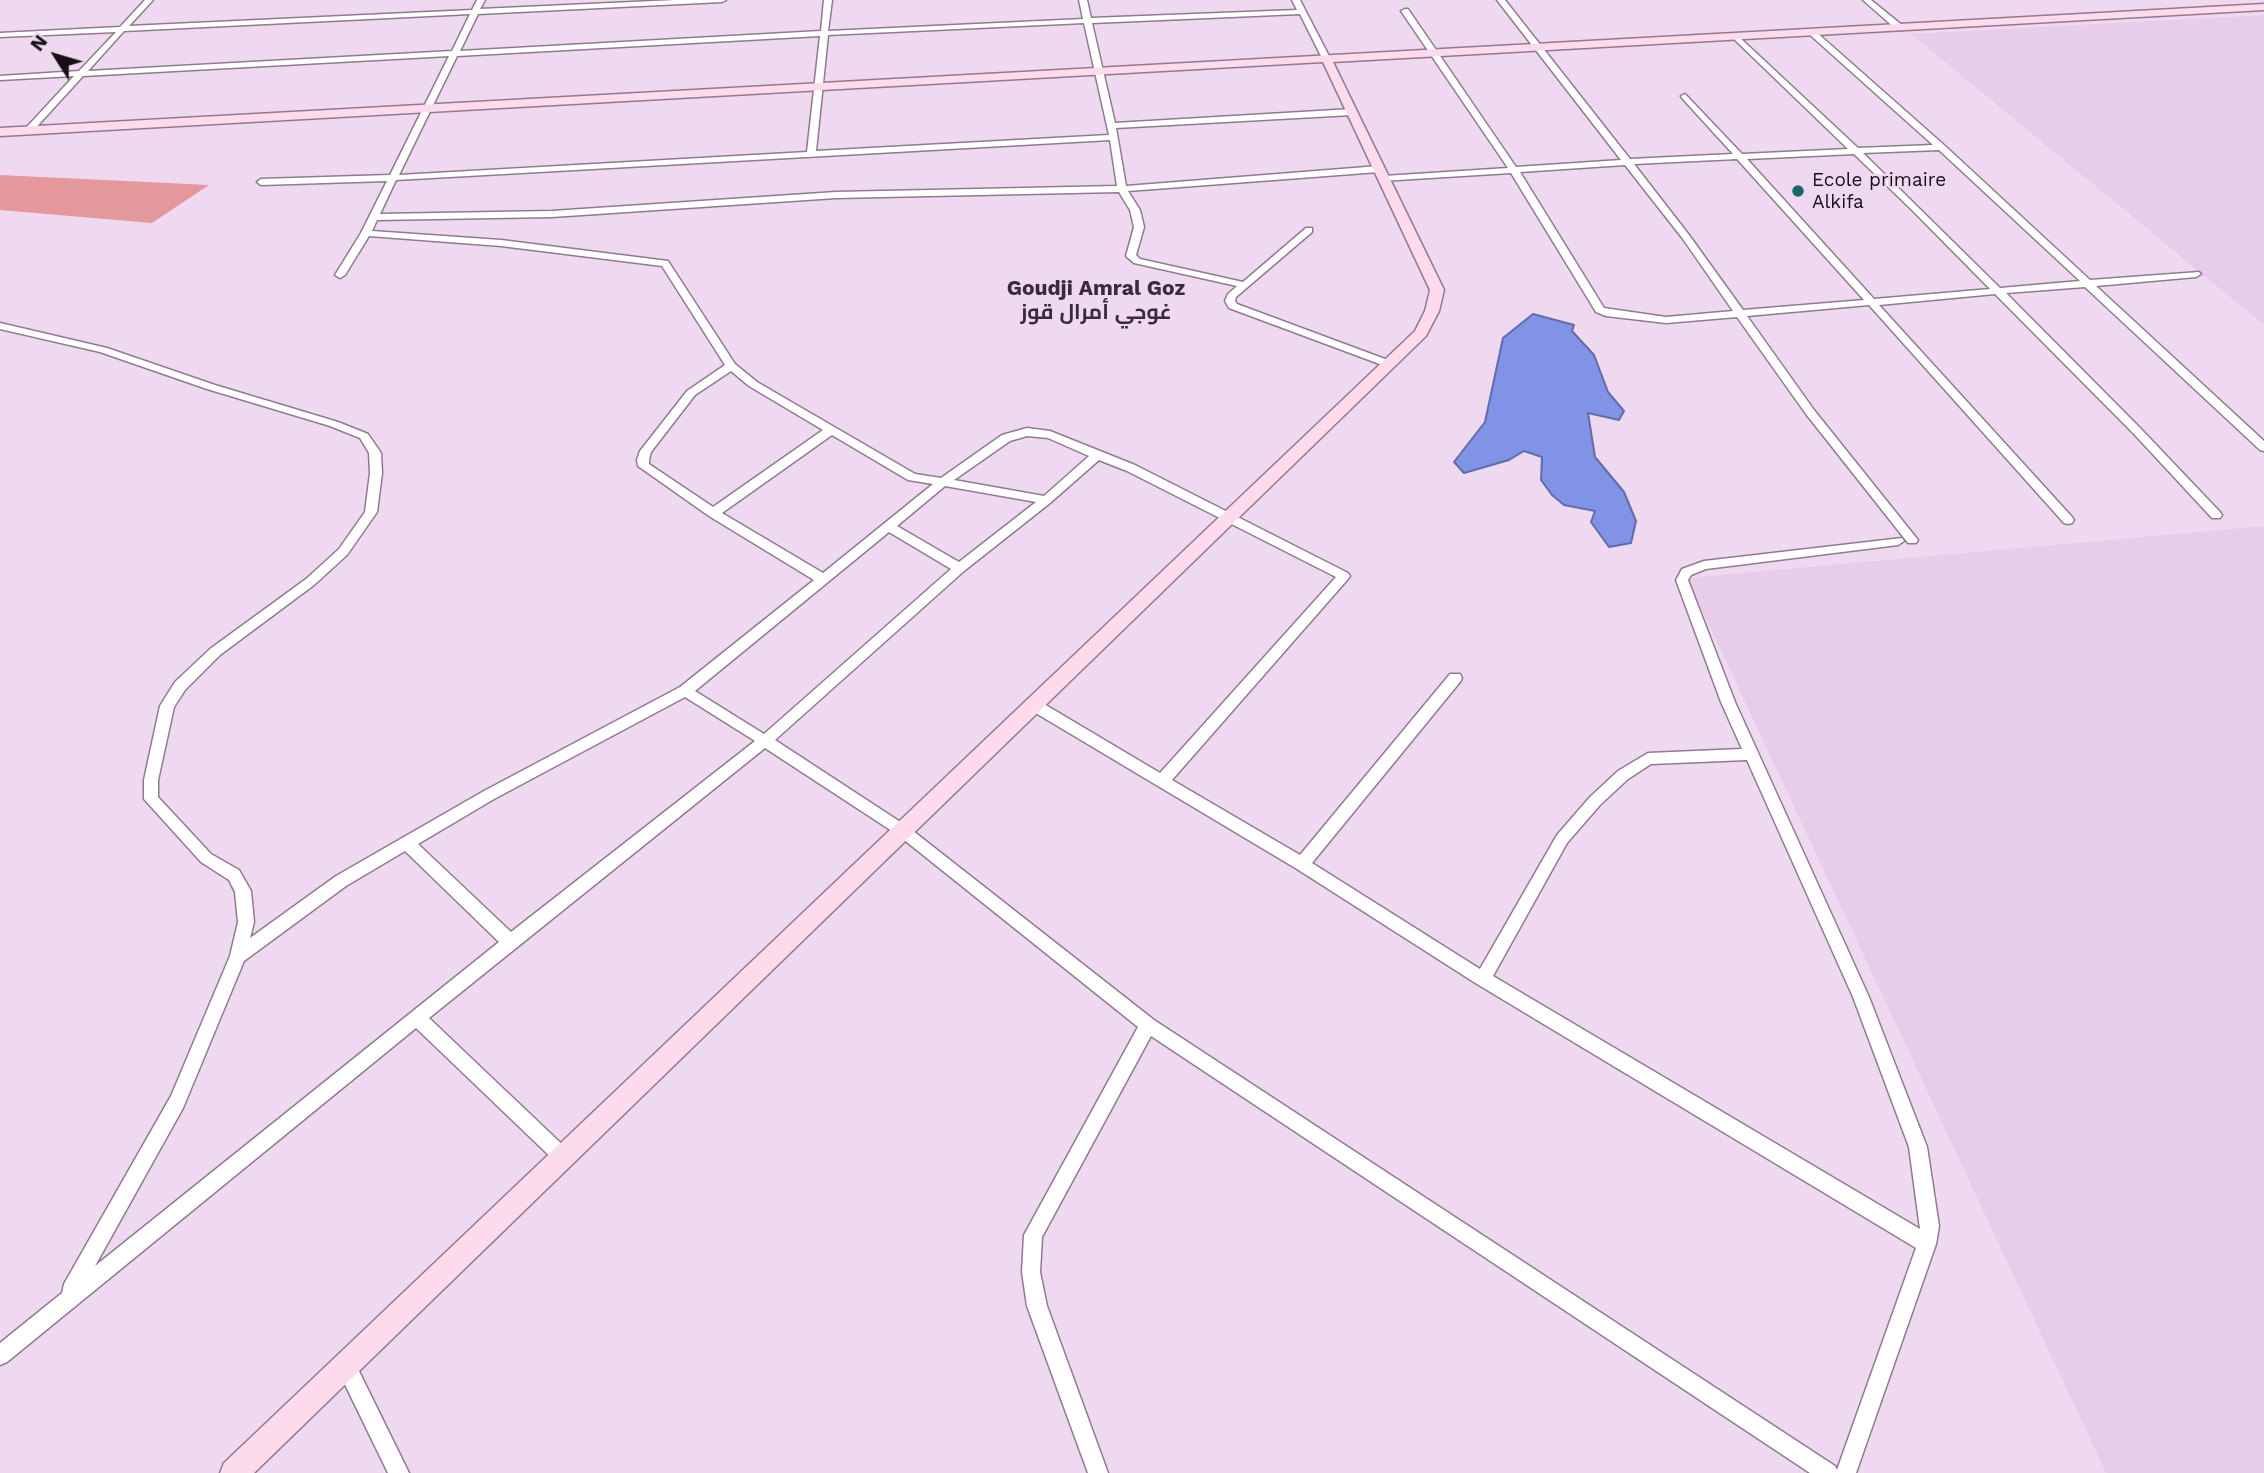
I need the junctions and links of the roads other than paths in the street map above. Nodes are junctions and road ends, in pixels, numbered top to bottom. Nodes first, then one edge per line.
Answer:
1 (149, 0) edge
2 (481, 0) edge
3 (722, 0) edge
4 (828, 0) edge
5 (1083, 0) edge
6 (1296, 0) edge
7 (1501, 0) edge
8 (1867, 0) edge
9 (2264, 7) edge
10 (476, 11) junction
11 (1405, 11) dead end
12 (1301, 12) junction
13 (1089, 21) junction
14 (1900, 28) junction
15 (123, 29) junction
16 (1812, 33) junction
17 (826, 34) junction
18 (0, 35) edge
19 (1738, 38) junction
20 (1538, 48) junction
21 (1434, 54) junction
22 (454, 55) junction
23 (1327, 60) junction
24 (1101, 73) junction
25 (83, 74) junction
26 (0, 78) edge
27 (816, 88) junction
28 (1685, 96) dead end
29 (425, 110) junction
30 (1352, 112) junction
31 (1112, 126) junction
32 (28, 131) junction
33 (0, 132) edge
34 (1115, 137) junction
35 (1941, 147) junction
36 (1855, 151) junction
37 (811, 154) junction
38 (1742, 157) junction
39 (1628, 162) junction
40 (1514, 170) junction
41 (1381, 174) junction
42 (393, 178) junction
43 (261, 182) dead end
44 (1122, 189) junction
45 (373, 217) junction
46 (1310, 230) dead end
47 (366, 233) junction
48 (2196, 274) dead end
49 (340, 275) dead end
50 (1244, 285) junction
51 (2088, 285) junction
52 (1997, 292) junction
53 (1872, 303) junction
54 (1742, 315) junction
55 (0, 326) edge
56 (1389, 364) junction
57 (731, 366) junction
58 (831, 430) junction
59 (2264, 447) edge
60 (1097, 456) junction
61 (942, 483) junction
62 (1046, 500) junction
63 (713, 513) junction
64 (2216, 515) dead end
65 (1228, 517) junction
66 (2068, 520) dead end
67 (888, 526) junction
68 (960, 568) junction
69 (823, 579) junction
70 (1455, 678) dead end
71 (685, 691) junction
72 (1034, 705) junction
73 (765, 741) junction
74 (1751, 754) junction
75 (1162, 781) junction
76 (903, 831) junction
77 (407, 843) junction
78 (1302, 864) junction
79 (510, 942) junction
80 (238, 956) junction
81 (1483, 979) junction
82 (417, 1018) junction
83 (1148, 1026) junction
84 (563, 1157) junction
85 (1927, 1244) junction
86 (32, 1329) junction
87 (0, 1355) edge
88 (346, 1366) junction
89 (234, 1473) edge
90 (399, 1473) edge
91 (1098, 1473) edge
92 (1828, 1473) edge
93 (1846, 1473) edge

1 - 15 street
2 - 10 street
3 - 10 street
4 - 17 street
5 - 13 street
6 - 12 street
7 - 20 street
8 - 14 street
9 - 14 street
10 - 15 street
10 - 22 street
11 - 21 street
12 - 13 street
12 - 23 street
13 - 17 street
13 - 24 street
14 - 16 street
15 - 18 street
15 - 25 street
16 - 19 street
16 - 35 street
17 - 22 street
17 - 27 street
19 - 20 street
19 - 36 street
20 - 21 street
20 - 39 street
21 - 23 street
21 - 40 street
22 - 25 street
22 - 29 street
23 - 24 street
23 - 30 street
24 - 27 street
24 - 31 street
25 - 26 street
25 - 32 street
27 - 29 street
27 - 37 street
28 - 38 street
29 - 32 street
29 - 42 street
30 - 31 street
30 - 41 street
31 - 34 street
32 - 33 street
34 - 37 street
34 - 44 street
35 - 36 street
35 - 51 street
36 - 38 street
36 - 52 street
37 - 42 street
38 - 39 street
38 - 53 street
39 - 40 street
39 - 54 street
40 - 41 street
40 - 54 street
41 - 44 street
41 - 56 street
42 - 43 street
42 - 45 street
44 - 45 street
44 - 50 street
45 - 47 street
46 - 50 street
47 - 49 street
47 - 57 street
48 - 51 street
50 - 56 street
51 - 52 street
51 - 59 street
52 - 53 street
52 - 64 street
53 - 54 street
53 - 66 street
54 - 74 street
55 - 80 street
56 - 65 street
57 - 58 street
57 - 63 street
58 - 61 street
58 - 63 street
60 - 61 street
60 - 62 street
60 - 65 street
61 - 62 street
61 - 67 street
62 - 68 street
63 - 69 street
65 - 72 street
65 - 75 street
67 - 68 street
67 - 69 street
68 - 73 street
69 - 71 street
70 - 78 street
71 - 73 street
71 - 77 street
72 - 75 street
72 - 76 street
73 - 76 street
73 - 79 street
74 - 81 street
74 - 85 street
75 - 78 street
76 - 83 street
76 - 84 street
77 - 79 street
77 - 80 street
78 - 81 street
79 - 82 street
80 - 86 street
81 - 85 street
82 - 84 street
82 - 86 street
83 - 91 street
83 - 92 street
84 - 88 street
85 - 93 street
86 - 87 street
88 - 89 street
88 - 90 street

